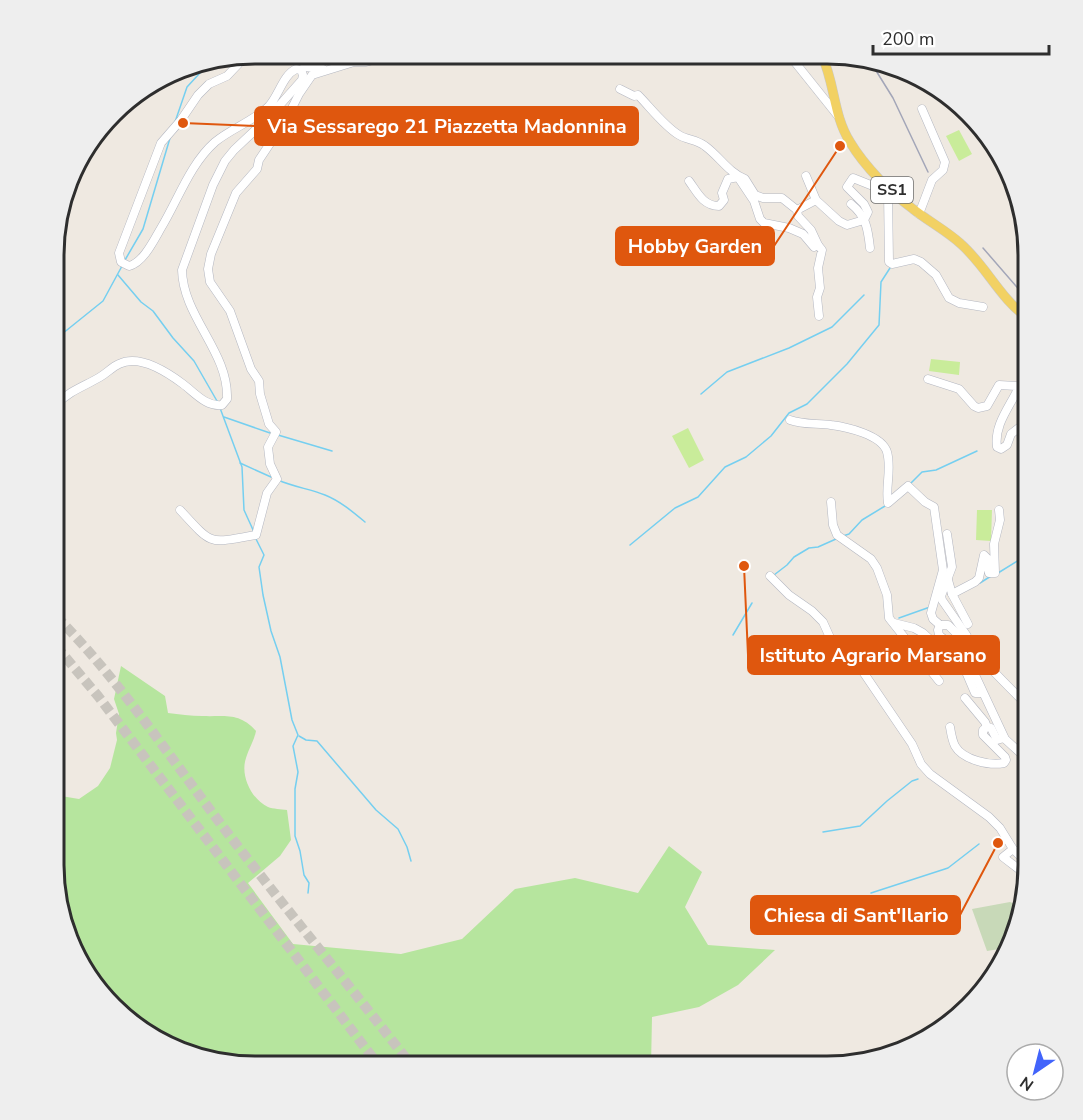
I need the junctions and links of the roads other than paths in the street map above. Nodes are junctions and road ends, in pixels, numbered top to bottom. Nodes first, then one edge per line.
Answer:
1 (347, 64) edge
2 (798, 64) edge
3 (825, 64) edge
4 (237, 65) edge
5 (328, 69) junction
6 (301, 70) junction
7 (620, 89) dead end
8 (922, 109) dead end
9 (838, 116) junction
10 (806, 176) dead end
11 (738, 177) junction
12 (689, 181) dead end
13 (890, 191) junction
14 (816, 200) junction
15 (851, 204) dead end
16 (797, 210) junction
17 (919, 214) junction
18 (864, 220) junction
19 (818, 245) junction
20 (870, 248) dead end
21 (983, 308) dead end
22 (1018, 309) edge
23 (819, 316) dead end
24 (928, 379) dead end
25 (64, 397) edge
26 (790, 420) dead end
27 (1018, 429) edge
28 (831, 502) dead end
29 (180, 510) dead end
30 (999, 510) dead end
31 (947, 534) dead end
32 (770, 576) dead end
33 (948, 580) junction
34 (952, 594) junction
35 (894, 623) junction
36 (968, 624) dead end
37 (940, 625) junction
38 (965, 642) junction
39 (939, 681) dead end
40 (982, 693) junction
41 (1018, 695) edge
42 (965, 698) dead end
43 (950, 727) dead end
44 (987, 727) junction
45 (1004, 738) junction
46 (1018, 750) edge
47 (1013, 849) junction
48 (1018, 854) edge
49 (1018, 868) edge

1 - 5 street
2 - 9 street
3 - 9 main road, SS1
4 - 6 street
5 - 6 street
5 - 29 street
6 - 25 street
7 - 11 street
8 - 17 street
9 - 13 main road, SS1
10 - 14 street
11 - 12 street
11 - 16 street
11 - 19 street
13 - 17 main road, SS1
13 - 18 street
13 - 21 street
14 - 16 street
14 - 18 street
15 - 18 street
16 - 19 street
17 - 22 main road, SS1
18 - 20 street
19 - 23 street
24 - 27 street
26 - 37 street
28 - 35 street
30 - 34 street
31 - 33 street
32 - 47 street
33 - 34 street
33 - 38 street
34 - 36 street
35 - 39 street
35 - 40 street
37 - 38 street
37 - 40 street
38 - 41 street
40 - 45 street
42 - 44 street
43 - 44 street
44 - 45 street
45 - 46 street
47 - 48 street
47 - 49 street

